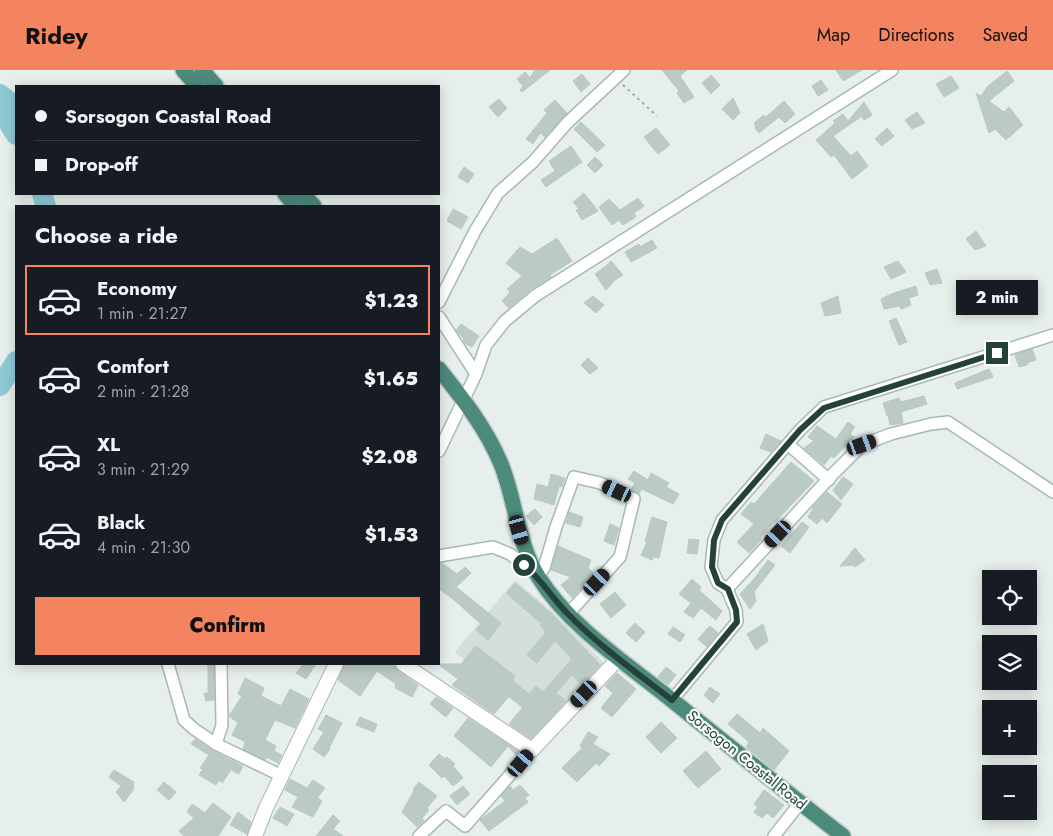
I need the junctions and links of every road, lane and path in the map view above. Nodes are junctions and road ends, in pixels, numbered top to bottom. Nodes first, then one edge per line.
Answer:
1 (183, 70) edge
2 (202, 70) edge
3 (892, 70) edge
4 (620, 74) edge
5 (196, 85) edge
6 (215, 85) edge
7 (657, 116) dead end
8 (286, 195) edge
9 (305, 195) edge
10 (294, 205) edge
11 (313, 205) edge
12 (440, 300) edge
13 (440, 320) edge
14 (1053, 335) edge
15 (440, 370) edge
16 (476, 374) junction
17 (463, 399) junction
18 (789, 444) junction
19 (440, 449) edge
20 (829, 480) junction
21 (1053, 492) edge
22 (440, 556) edge
23 (538, 576) junction
24 (728, 589) junction
25 (568, 614) junction
26 (619, 658) junction
27 (168, 665) edge
28 (221, 665) edge
29 (336, 665) edge
30 (404, 665) edge
31 (672, 700) junction
32 (216, 744) junction
33 (532, 750) junction
34 (282, 776) junction
35 (800, 803) junction
36 (255, 836) edge
37 (419, 836) edge
38 (774, 836) edge
39 (843, 836) edge

1 - 5 highway
2 - 6 highway
3 - 16 street
4 - 7 path
4 - 12 street
8 - 10 highway
9 - 11 highway
13 - 16 street
14 - 18 street
15 - 17 highway, Sorsogon Coastal Road
16 - 17 street
17 - 19 street
17 - 23 highway, Sorsogon Coastal Road
18 - 20 street
18 - 24 street
20 - 21 street
20 - 24 street
22 - 23 street
23 - 25 highway, Sorsogon Coastal Road
23 - 25 street
24 - 31 street
25 - 26 highway, Sorsogon Coastal Road
26 - 31 highway, Sorsogon Coastal Road
26 - 33 street
27 - 32 street
28 - 32 street
29 - 34 street
30 - 33 street
31 - 35 highway, Sorsogon Coastal Road
32 - 34 street
33 - 37 street
34 - 36 street
35 - 38 street
35 - 39 highway, Sorsogon Coastal Road

